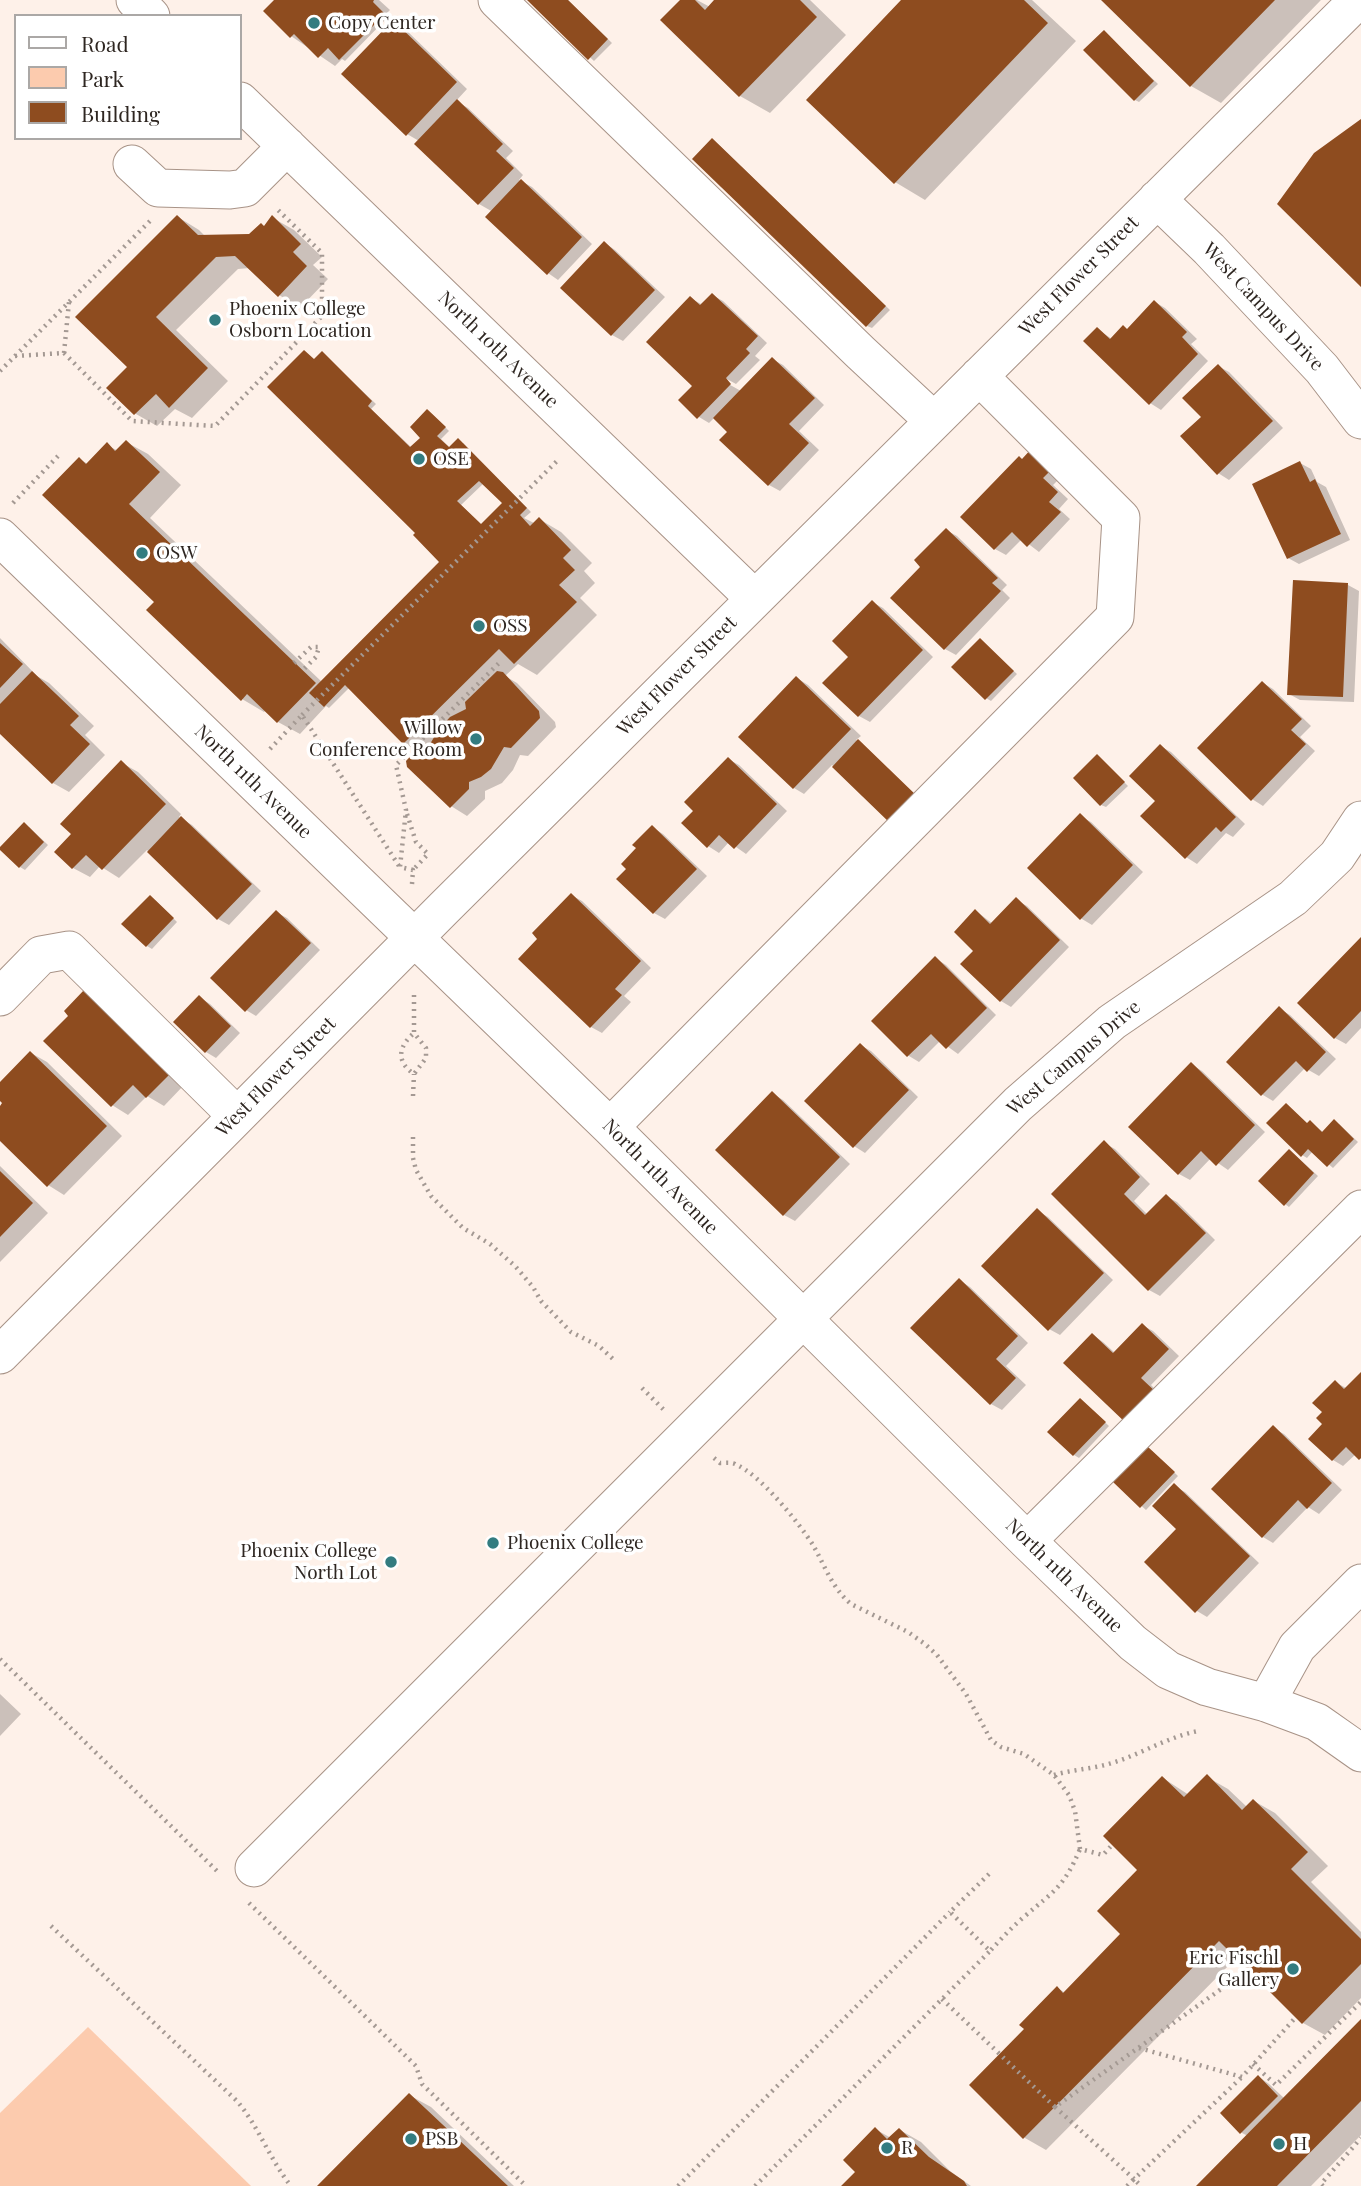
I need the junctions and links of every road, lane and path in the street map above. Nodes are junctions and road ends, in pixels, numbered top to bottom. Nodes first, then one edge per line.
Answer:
1 (135, 0) edge
2 (497, 0) edge
3 (1357, 0) edge
4 (149, 14) edge
5 (242, 103) edge
6 (287, 146) junction
7 (132, 164) dead end
8 (1157, 199) junction
9 (265, 210) dead end
10 (151, 220) dead end
11 (69, 302) junction
12 (64, 353) junction
13 (15, 356) junction
14 (0, 371) edge
15 (979, 376) junction
16 (1361, 420) edge
17 (934, 421) junction
18 (584, 433) junction
19 (60, 454) dead end
20 (4, 522) edge
21 (755, 599) junction
22 (294, 663) dead end
23 (499, 663) dead end
24 (302, 671) dead end
25 (302, 715) junction
26 (246, 775) junction
27 (405, 810) junction
28 (1361, 820) edge
29 (400, 867) junction
30 (413, 870) junction
31 (412, 884) dead end
32 (414, 939) junction
33 (414, 995) dead end
34 (0, 997) edge
35 (414, 1032) junction
36 (414, 1074) junction
37 (413, 1096) dead end
38 (237, 1116) junction
39 (610, 1127) junction
40 (413, 1137) dead end
41 (1361, 1209) edge
42 (802, 1318) junction
43 (0, 1355) edge
44 (613, 1359) dead end
45 (642, 1388) dead end
46 (669, 1415) dead end
47 (714, 1457) dead end
48 (1027, 1541) junction
49 (1361, 1583) edge
50 (0, 1659) edge
51 (1266, 1703) junction
52 (1198, 1731) dead end
53 (1361, 1753) edge
54 (1054, 1775) junction
55 (1112, 1845) dead end
56 (1080, 1849) junction
57 (218, 1872) dead end
58 (989, 1874) dead end
59 (251, 1885) joint
60 (950, 1912) junction
61 (51, 1926) dead end
62 (990, 1951) junction
63 (1248, 1970) dead end
64 (942, 1998) junction
65 (1361, 2002) edge
66 (1296, 2017) dead end
67 (1139, 2048) junction
68 (1253, 2064) junction
69 (1242, 2077) junction
70 (1055, 2107) junction
71 (1361, 2138) edge
72 (1134, 2179) junction
73 (291, 2186) edge
74 (526, 2186) edge
75 (678, 2186) edge
76 (755, 2186) edge
77 (1127, 2186) edge
78 (1141, 2186) edge
79 (1322, 2186) edge

1 - 4 street
2 - 17 street
3 - 8 street, West Flower Street
5 - 6 street, North 10th Avenue
6 - 7 street
6 - 18 street, North 10th Avenue
8 - 15 street, West Flower Street
8 - 16 street, West Campus Drive
9 - 12 path
10 - 11 path
11 - 12 path
11 - 13 path
12 - 13 path
13 - 14 path
15 - 17 street, West Flower Street
15 - 39 street
17 - 21 street, West Flower Street
18 - 21 street, North 10th Avenue
18 - 25 path
19 - 20 path
20 - 26 street, North 11th Avenue
21 - 32 street, West Flower Street
22 - 24 path
23 - 27 path
25 - 26 path
25 - 29 path
26 - 32 street, North 11th Avenue
27 - 29 path
27 - 30 path
28 - 42 street, West Campus Drive
29 - 30 path
30 - 31 path
32 - 38 street, West Flower Street
32 - 39 street, North 11th Avenue
33 - 35 path
34 - 38 street
35 - 36 path
35 - 36 path
36 - 37 path
38 - 43 street, West Flower Street
39 - 42 street, North 11th Avenue
40 - 44 path
41 - 48 street
42 - 48 street, North 11th Avenue
42 - 59 street, West Campus Drive
45 - 46 path
47 - 54 path
48 - 51 street, North 11th Avenue
49 - 51 street
50 - 57 path
51 - 53 street, North 11th Avenue
52 - 54 path
54 - 56 path
55 - 56 path
56 - 62 path
58 - 60 path
59 - 74 path
60 - 62 path
60 - 75 path
61 - 73 path
62 - 64 path
63 - 67 path
64 - 70 path
64 - 76 path
65 - 68 path
66 - 68 path
67 - 69 path
67 - 70 path
68 - 69 path
69 - 72 path
70 - 72 path
71 - 79 path
72 - 77 path
72 - 78 path

